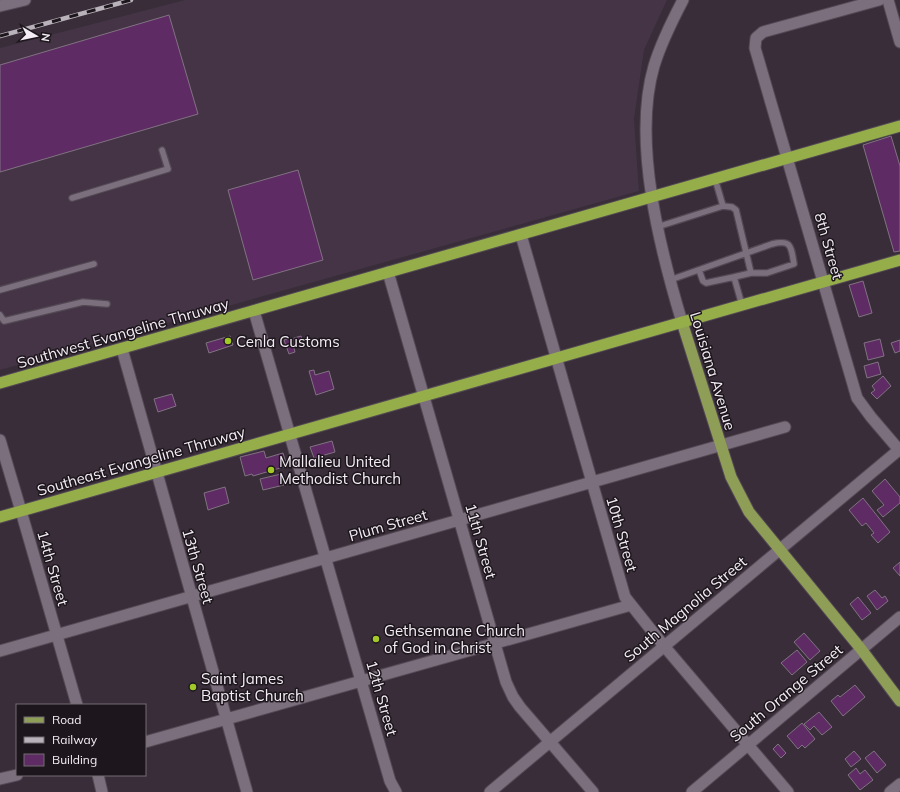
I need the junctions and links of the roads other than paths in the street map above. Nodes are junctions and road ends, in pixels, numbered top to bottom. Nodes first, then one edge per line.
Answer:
1 (4, 0) edge
2 (25, 0) edge
3 (683, 0) edge
4 (879, 0) edge
5 (888, 0) edge
6 (0, 6) edge
7 (900, 42) edge
8 (900, 126) edge
9 (162, 150) dead end
10 (787, 158) junction
11 (715, 179) junction
12 (72, 198) dead end
13 (652, 198) junction
14 (723, 206) junction
15 (657, 227) junction
16 (521, 235) junction
17 (746, 255) junction
18 (900, 260) edge
19 (94, 264) dead end
20 (699, 270) junction
21 (388, 272) junction
22 (751, 272) junction
23 (734, 277) junction
24 (670, 280) junction
25 (823, 282) junction
26 (0, 290) edge
27 (107, 304) dead end
28 (742, 305) junction
29 (254, 311) junction
30 (0, 315) edge
31 (682, 322) junction
32 (122, 349) junction
33 (556, 358) junction
34 (0, 383) edge
35 (424, 396) junction
36 (785, 427) dead end
37 (290, 434) junction
38 (0, 440) edge
39 (720, 445) junction
40 (900, 450) edge
41 (2, 453) edge
42 (155, 473) junction
43 (592, 482) junction
44 (21, 511) junction
45 (0, 517) edge
46 (460, 520) junction
47 (779, 550) junction
48 (325, 558) junction
49 (191, 597) junction
50 (631, 605) junction
51 (900, 617) edge
52 (57, 636) junction
53 (495, 644) junction
54 (664, 646) junction
55 (861, 649) junction
56 (0, 651) edge
57 (361, 682) junction
58 (900, 701) edge
59 (77, 704) edge
60 (226, 720) junction
61 (146, 742) edge
62 (550, 742) junction
63 (748, 745) junction
64 (16, 775) edge
65 (98, 776) edge
66 (0, 779) edge
67 (900, 784) edge
68 (102, 792) edge
69 (247, 792) edge
70 (396, 792) edge
71 (490, 792) edge
72 (593, 792) edge
73 (692, 792) edge
74 (788, 792) edge
75 (890, 792) edge

1 - 6 street
2 - 6 street
3 - 13 street, Louisiana Avenue
4 - 10 street, 8th Street
5 - 7 street
8 - 10 highway, Southwest Evangeline Thruway
9 - 12 lane
10 - 11 highway, Southwest Evangeline Thruway
10 - 25 street, 8th Street
11 - 13 highway, Southwest Evangeline Thruway
11 - 14 lane
13 - 15 street, Louisiana Avenue
13 - 16 highway, Southwest Evangeline Thruway
14 - 15 lane
14 - 17 lane
15 - 24 street, Louisiana Avenue
16 - 21 highway, Southwest Evangeline Thruway
16 - 33 street, 10th Street
17 - 20 lane
17 - 22 lane
17 - 22 lane
18 - 25 highway, Southeast Evangeline Thruway
19 - 26 lane
20 - 23 lane
20 - 24 lane
21 - 29 highway, Southwest Evangeline Thruway
21 - 35 street, 11th Street
22 - 23 lane
23 - 28 lane
24 - 31 street, Louisiana Avenue
25 - 28 highway, Southeast Evangeline Thruway
25 - 40 street, 8th Street
27 - 30 lane
28 - 31 highway, Southeast Evangeline Thruway
29 - 32 highway, Southwest Evangeline Thruway
29 - 37 street, 12th Street
31 - 33 highway, Southeast Evangeline Thruway
31 - 39 main road, Louisiana Avenue
32 - 34 highway, Southwest Evangeline Thruway
32 - 42 street, 13th Street
33 - 35 highway, Southeast Evangeline Thruway
33 - 43 street, 10th Street
35 - 37 highway, Southeast Evangeline Thruway
35 - 46 street, 11th Street
36 - 39 street, Plum Street
37 - 42 highway, Southeast Evangeline Thruway
37 - 48 street, 12th Street
38 - 41 street, 14th Street
39 - 43 street, Plum Street
39 - 47 main road, Louisiana Avenue
40 - 47 street, South Magnolia Street
41 - 44 street, 14th Street
42 - 44 highway, Southeast Evangeline Thruway
42 - 49 street, 13th Street
43 - 46 street, Plum Street
43 - 50 street, 10th Street
44 - 45 highway, Southeast Evangeline Thruway
44 - 52 street, 14th Street
46 - 48 street, Plum Street
46 - 53 street, 11th Street
47 - 54 street, South Magnolia Street
47 - 55 main road, Louisiana Avenue
48 - 49 street, Plum Street
48 - 57 street, 12th Street
49 - 52 street, Plum Street
49 - 60 street, 13th Street
50 - 53 street
50 - 54 street, 10th Street
51 - 55 street, South Orange Street
52 - 56 street, Plum Street
52 - 59 street, 14th Street
53 - 57 street
53 - 62 street, 11th Street
54 - 62 street, South Magnolia Street
54 - 63 street, 10th Street
55 - 58 main road, Louisiana Avenue
55 - 63 street, South Orange Street
57 - 60 street
57 - 70 street, 12th Street
60 - 61 street
60 - 69 street, 13th Street
62 - 71 street, South Magnolia Street
62 - 72 street, 11th Street
63 - 73 street, South Orange Street
63 - 74 street, 10th Street
64 - 66 street
65 - 68 street
67 - 75 street

